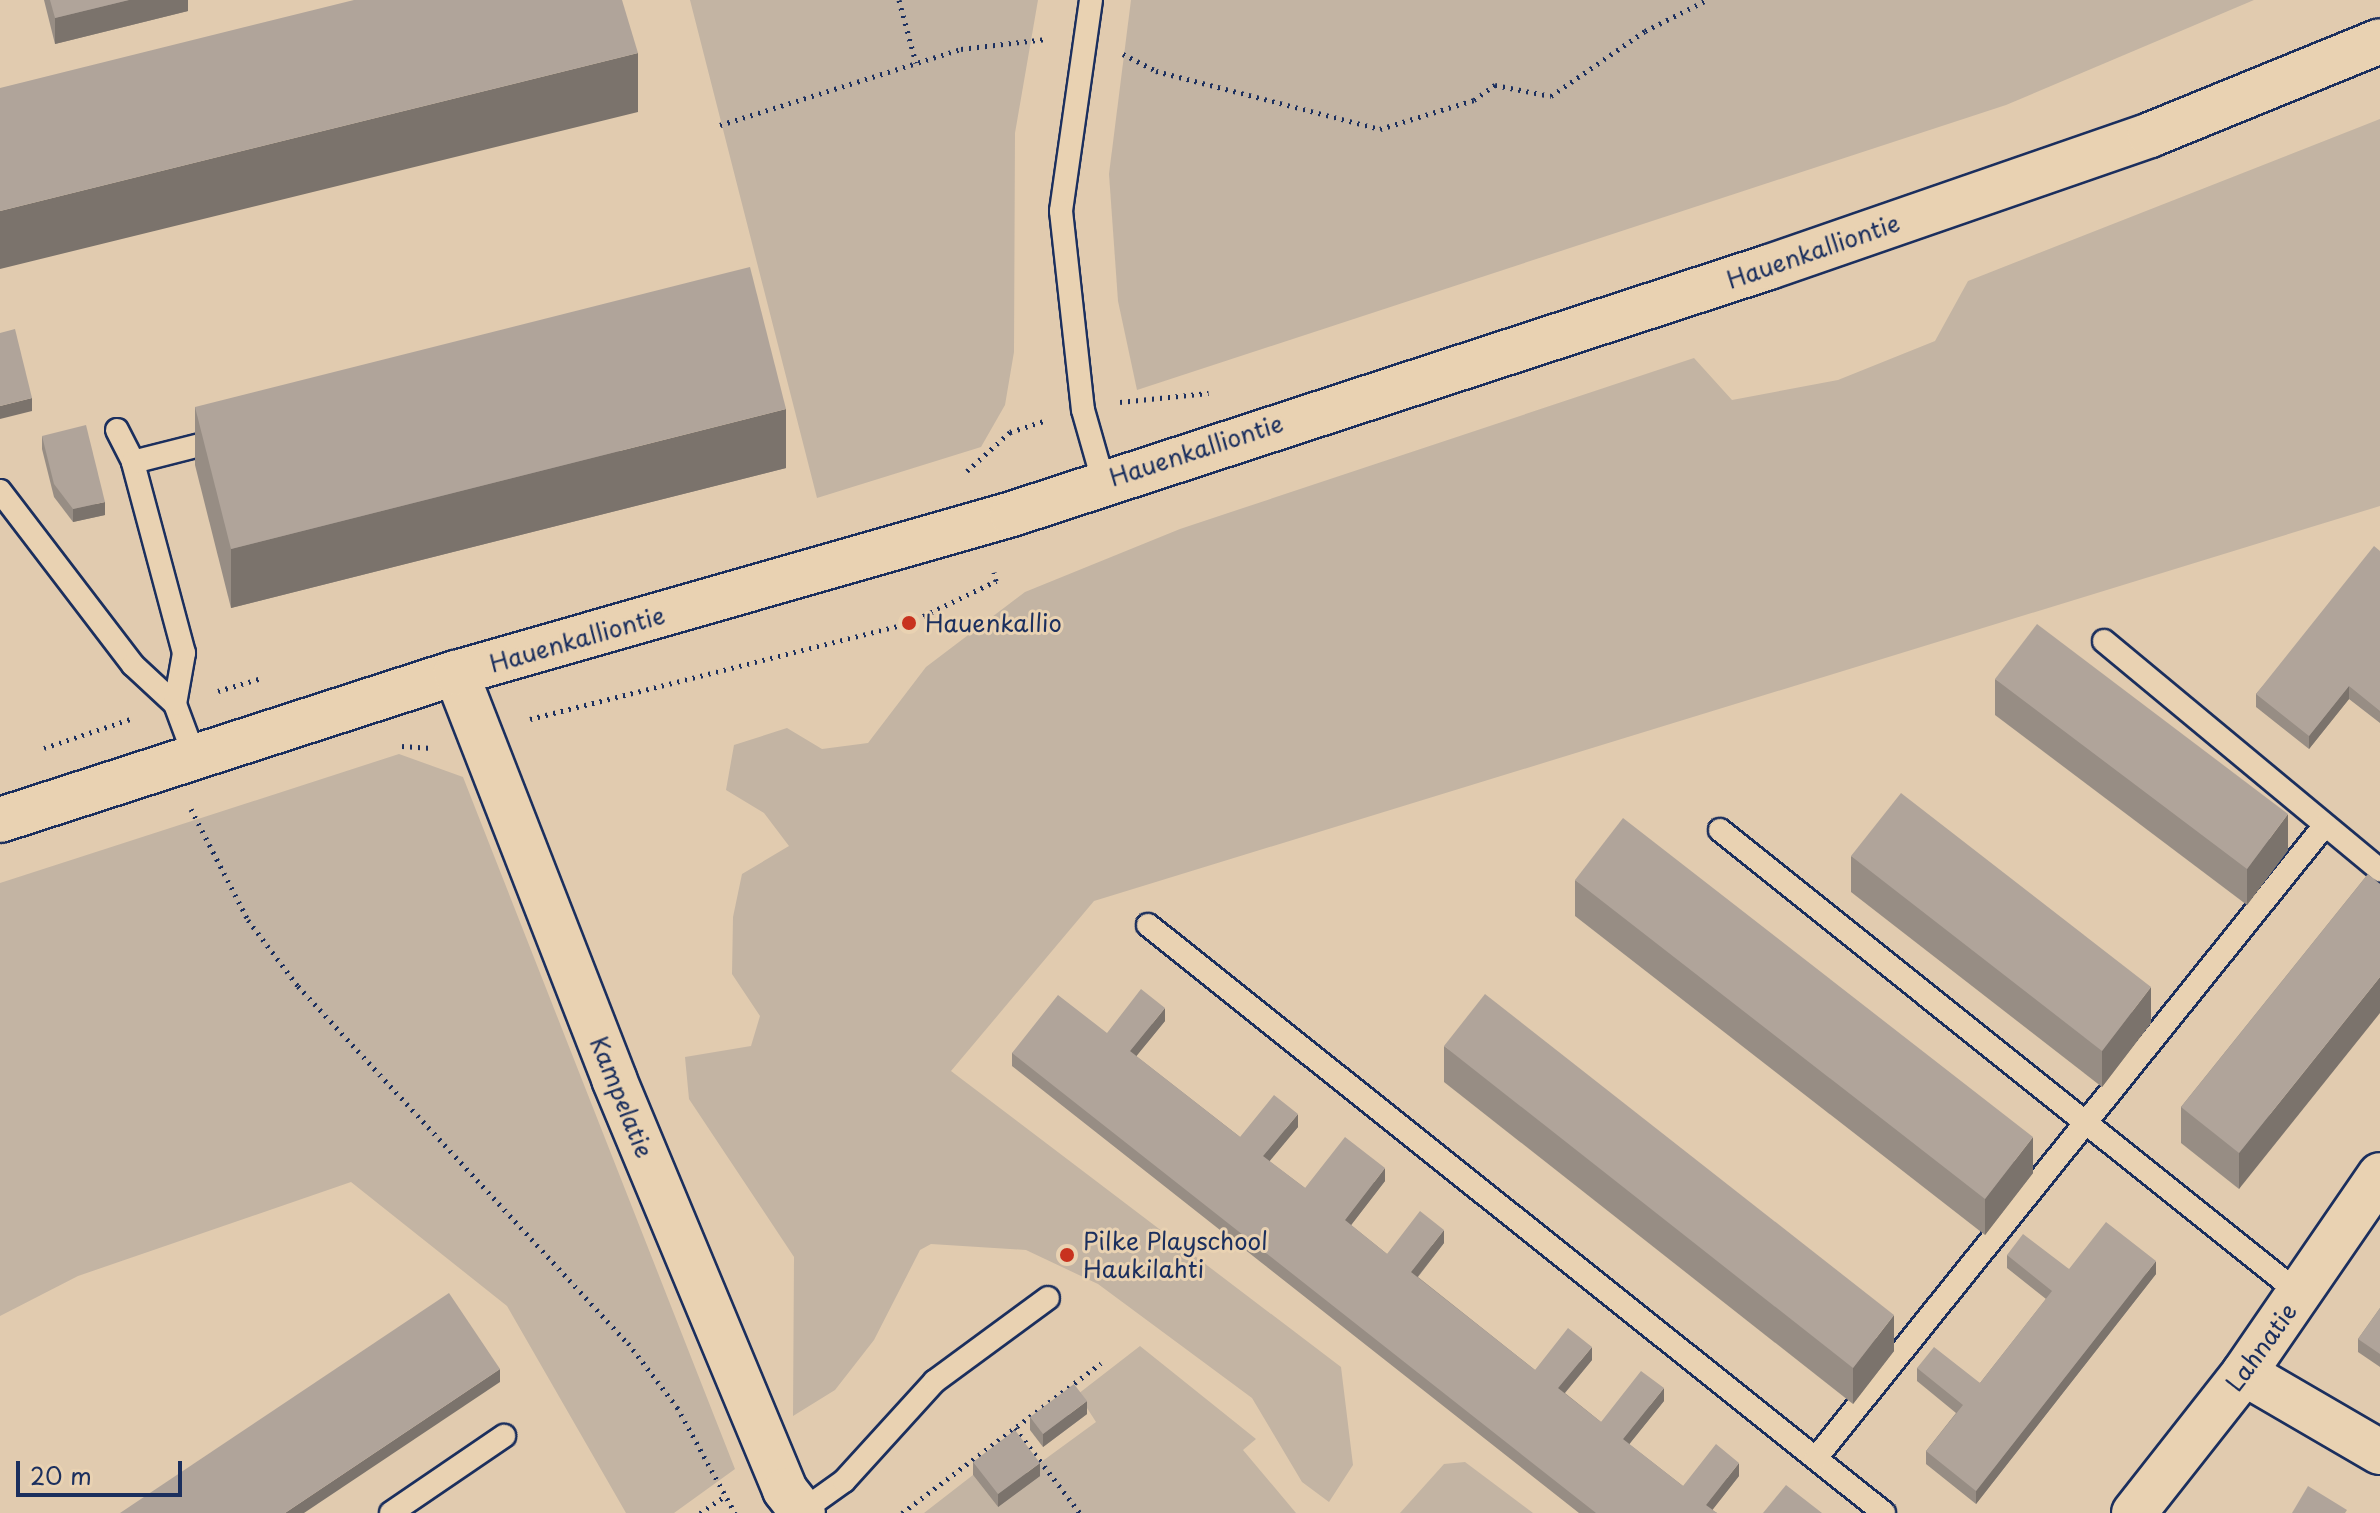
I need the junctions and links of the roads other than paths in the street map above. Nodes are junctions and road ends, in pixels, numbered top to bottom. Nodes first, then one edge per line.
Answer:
1 (1091, 0) edge
2 (2380, 41) edge
3 (117, 430) dead end
4 (255, 431) edge
5 (133, 462) junction
6 (1103, 480) junction
7 (0, 491) edge
8 (2104, 641) dead end
9 (456, 673) junction
10 (175, 704) junction
11 (194, 755) junction
12 (0, 820) edge
13 (2325, 825) junction
14 (1720, 830) dead end
15 (2380, 870) edge
16 (1148, 925) dead end
17 (2088, 1125) junction
18 (2380, 1175) edge
19 (2300, 1294) junction
20 (1048, 1298) dead end
21 (2244, 1373) junction
22 (504, 1436) dead end
23 (2380, 1452) edge
24 (1816, 1458) junction
25 (774, 1505) edge
26 (391, 1513) edge
27 (1884, 1513) edge
28 (2134, 1513) edge

1 - 6 lane
2 - 6 main road, Hauenkalliontie
3 - 5 lane
4 - 5 lane
5 - 10 lane
6 - 9 main road, Hauenkalliontie
7 - 10 lane
8 - 13 lane
9 - 11 main road, Hauenkalliontie
9 - 25 main road, Kampelatie
10 - 11 lane
11 - 12 main road, Hauenkalliontie
13 - 15 lane
13 - 17 lane
14 - 17 lane
16 - 24 lane
17 - 19 lane
17 - 24 lane
18 - 19 main road, Lahnatie
19 - 21 main road, Lahnatie
20 - 25 lane
21 - 23 main road
21 - 28 main road, Lahnatie
22 - 26 lane
24 - 27 lane

